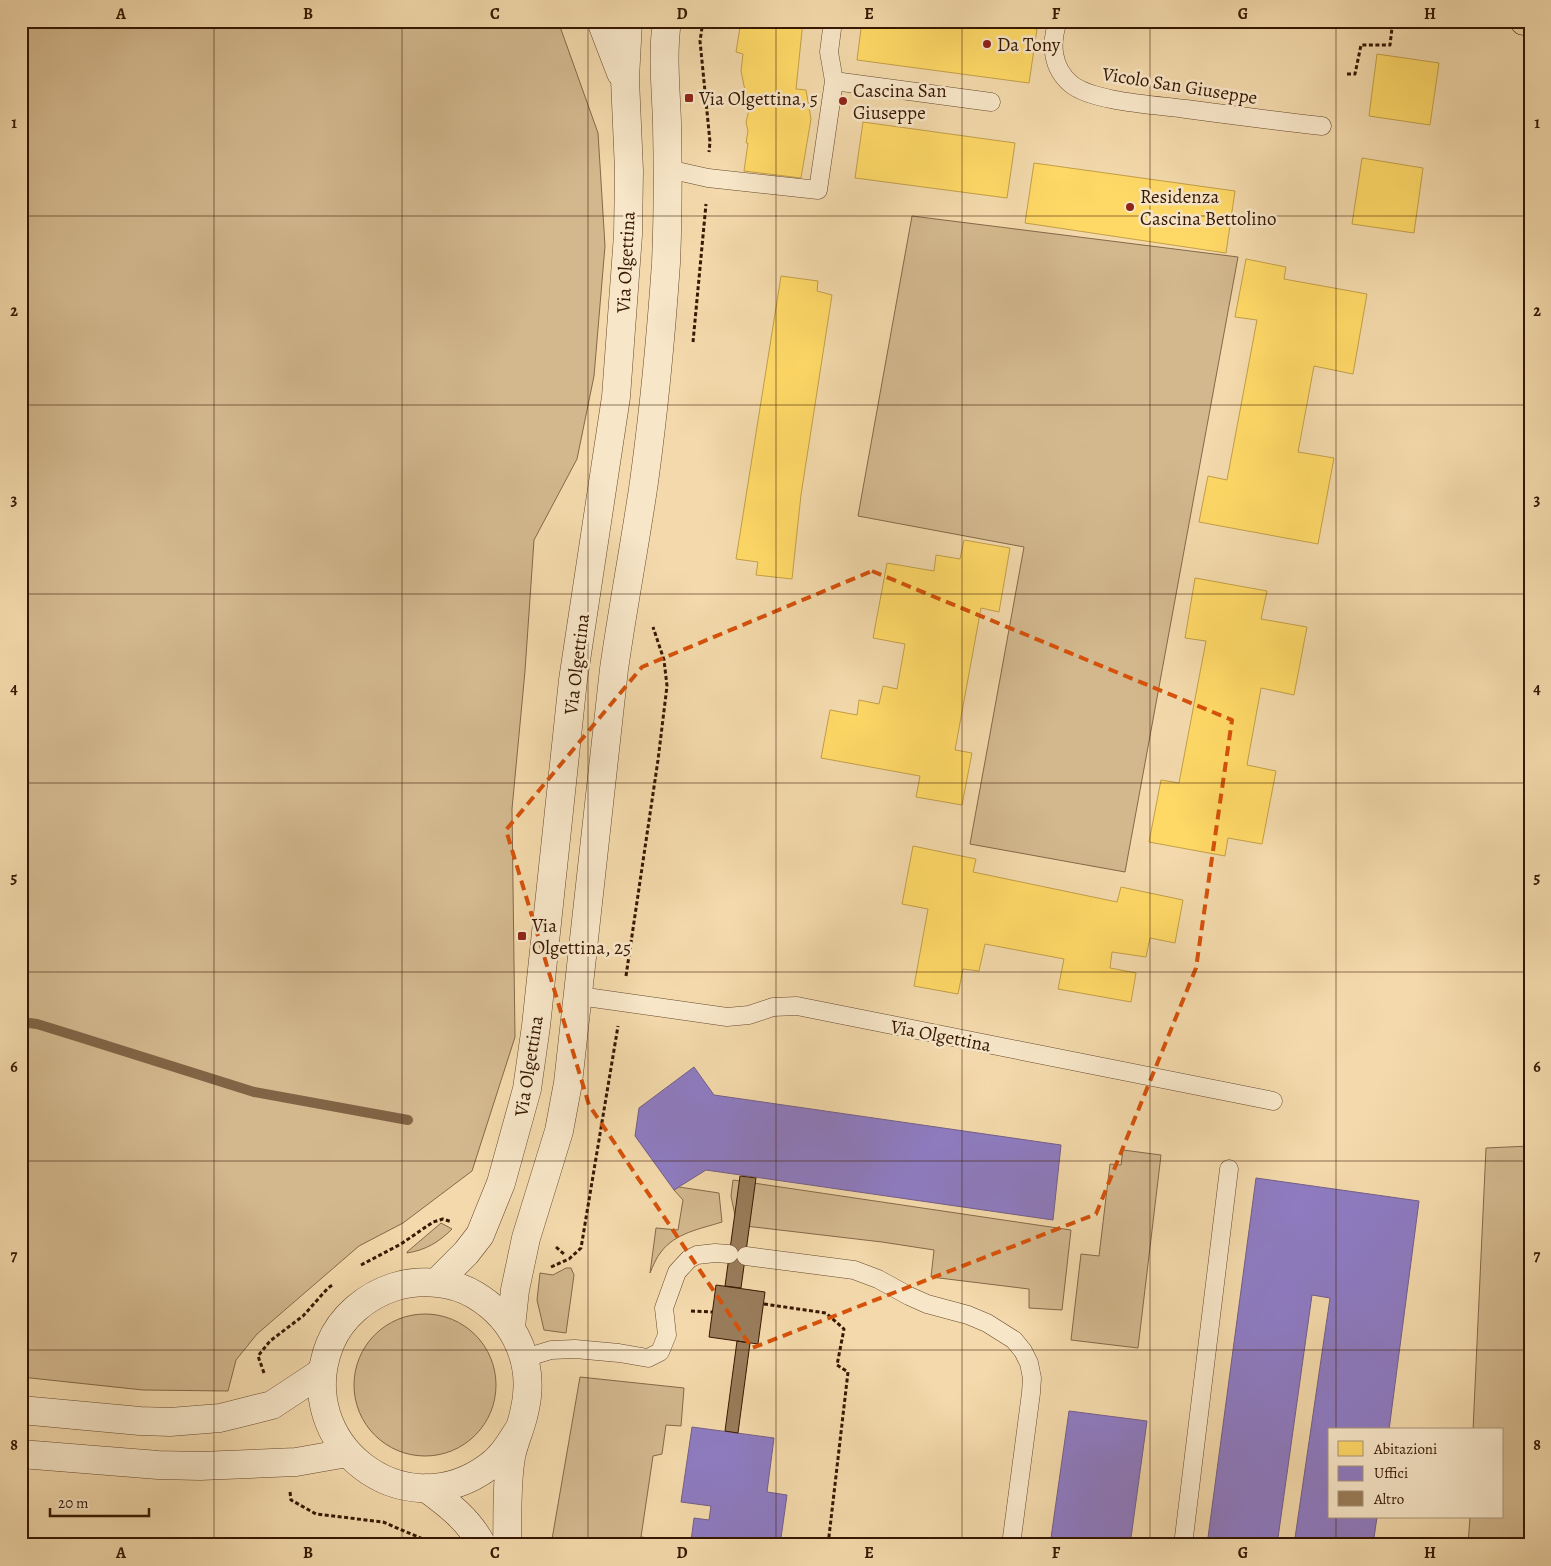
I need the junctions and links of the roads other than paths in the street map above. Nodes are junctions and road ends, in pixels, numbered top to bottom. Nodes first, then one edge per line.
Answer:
1 (601, 21) edge
2 (628, 21) edge
3 (667, 21) edge
4 (833, 21) edge
5 (1058, 21) edge
6 (1524, 21) edge
7 (1530, 22) edge
8 (834, 81) junction
9 (626, 86) junction
10 (991, 102) dead end
11 (1322, 126) dead end
12 (668, 169) junction
13 (579, 996) junction
14 (1273, 1100) dead end
15 (1229, 1169) dead end
16 (436, 1283) junction
17 (511, 1327) junction
18 (525, 1358) junction
19 (322, 1372) junction
20 (21, 1410) edge
21 (517, 1432) junction
22 (346, 1453) junction
23 (21, 1454) edge
24 (426, 1488) junction
25 (482, 1545) edge
26 (508, 1545) edge
27 (1011, 1545) edge
28 (1183, 1545) edge

1 - 9 street
2 - 9 street, Via Olgettina
3 - 12 street, Via Olgettina
4 - 8 lane
5 - 11 lane, Vicolo San Giuseppe
6 - 7 main road
8 - 10 lane
8 - 12 lane
9 - 16 street, Via Olgettina
12 - 13 street, Via Olgettina
13 - 14 lane, Via Olgettina
13 - 17 street, Via Olgettina
15 - 28 lane
16 - 17 street
16 - 19 street
17 - 18 street
18 - 21 street
18 - 27 lane
19 - 20 street
19 - 22 street
21 - 24 street
21 - 26 street
22 - 23 street
22 - 24 street
24 - 25 street

